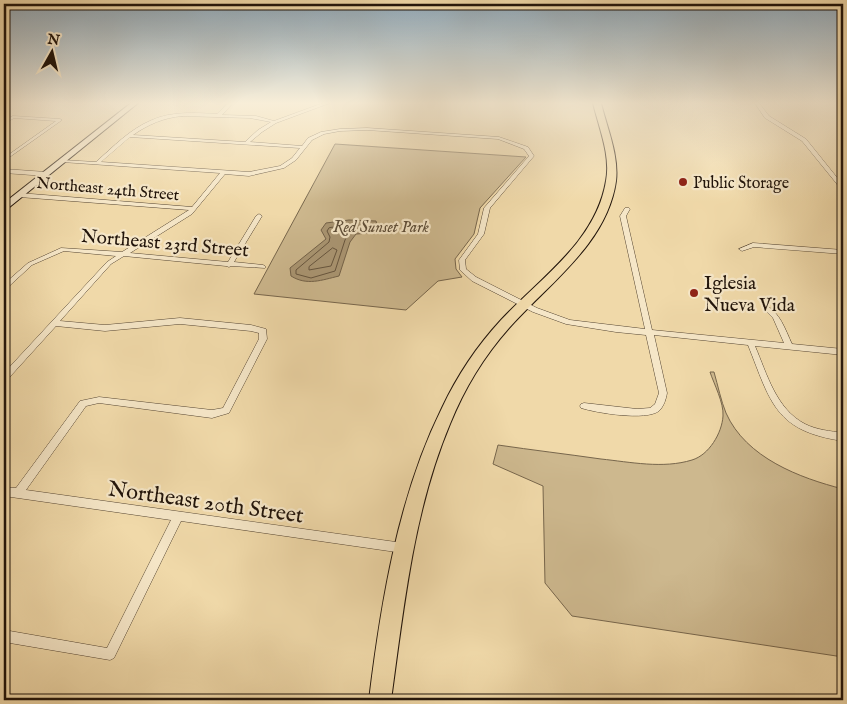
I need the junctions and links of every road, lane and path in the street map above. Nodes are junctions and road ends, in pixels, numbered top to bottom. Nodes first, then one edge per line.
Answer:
1 (38, 136) edge
2 (94, 136) edge
3 (128, 136) joint
4 (255, 136) edge
5 (316, 136) edge
6 (468, 136) edge
7 (604, 136) edge
8 (798, 136) edge
9 (247, 143) junction
10 (301, 147) junction
11 (4, 160) edge
12 (62, 161) junction
13 (96, 164) junction
14 (277, 169) junction
15 (4, 171) edge
16 (223, 173) junction
17 (46, 174) junction
18 (281, 174) dead end
19 (843, 188) edge
20 (19, 194) junction
21 (4, 207) edge
22 (194, 208) junction
23 (627, 209) dead end
24 (259, 216) dead end
25 (742, 248) dead end
26 (843, 252) edge
27 (119, 255) junction
28 (229, 264) junction
29 (264, 267) dead end
30 (4, 287) edge
31 (523, 304) junction
32 (765, 307) dead end
33 (53, 323) junction
34 (649, 332) junction
35 (750, 342) junction
36 (789, 346) junction
37 (843, 352) edge
38 (4, 378) edge
39 (584, 406) dead end
40 (843, 437) edge
41 (4, 491) edge
42 (18, 493) junction
43 (178, 516) junction
44 (404, 548) junction
45 (4, 636) edge
46 (380, 700) edge

1 - 11 street
2 - 12 street
3 - 9 street
3 - 13 street
4 - 9 street
5 - 10 street
6 - 31 street
7 - 31 highway
8 - 19 street
9 - 10 street
10 - 14 street
12 - 13 street
12 - 17 street
13 - 16 street
14 - 16 street
14 - 18 street
15 - 17 street, Northeast 24th Street
16 - 22 street
17 - 20 street
20 - 21 street
20 - 22 street, Northeast 24th Street
22 - 27 street
23 - 34 street
24 - 28 street
25 - 26 street
27 - 28 street, Northeast 23rd Street
27 - 30 street, Northeast 23rd Street
27 - 33 street
28 - 29 street, Northeast 23rd Street
31 - 34 street
31 - 44 highway
32 - 36 street
33 - 38 street
33 - 42 street
34 - 35 street
34 - 39 street
35 - 36 street
35 - 40 street
36 - 37 street
41 - 42 street, Northeast 20th Street
42 - 43 street, Northeast 20th Street
43 - 44 street, Northeast 20th Street
43 - 45 street
44 - 46 highway

